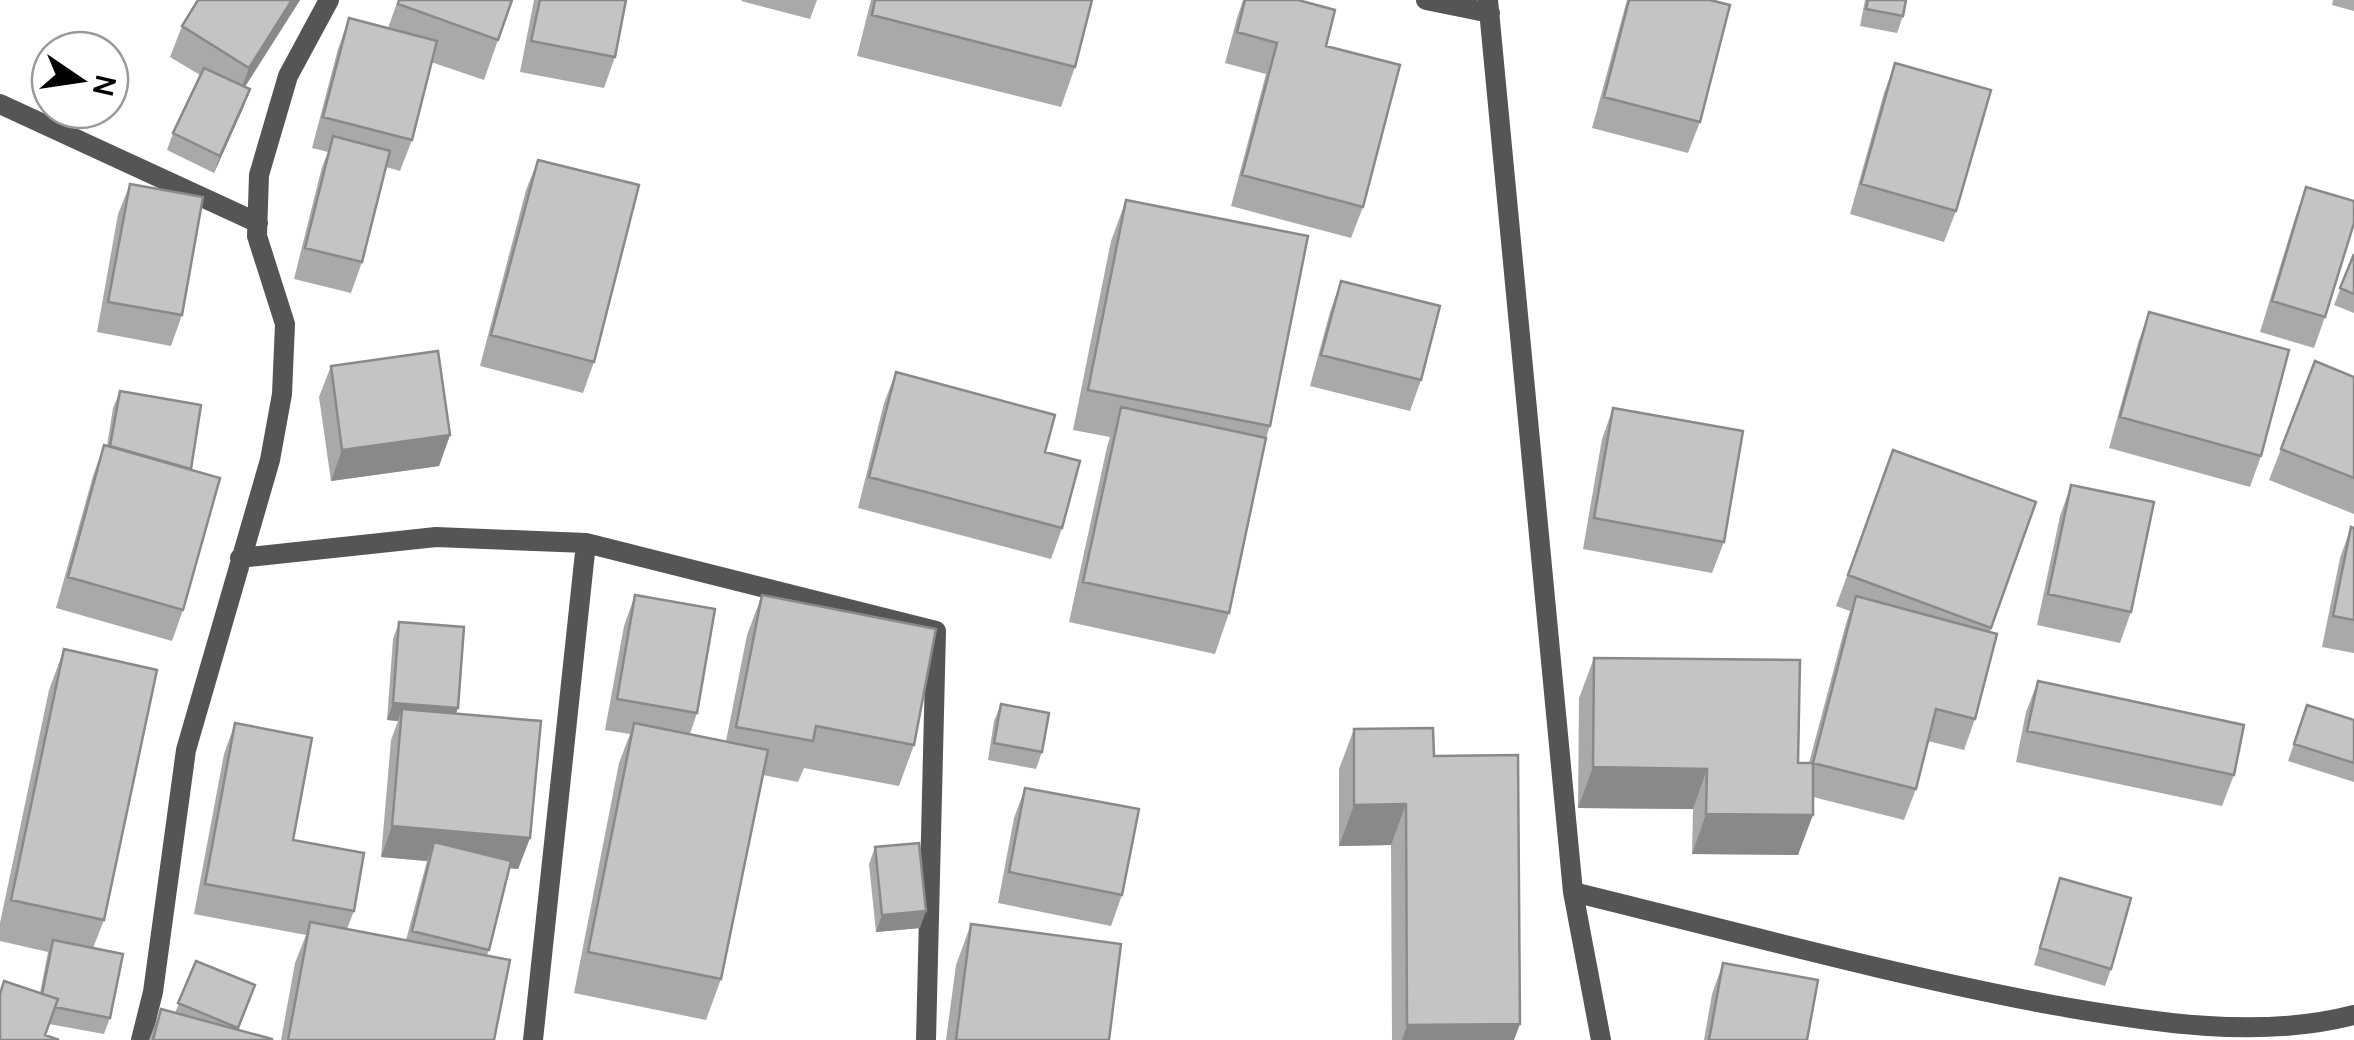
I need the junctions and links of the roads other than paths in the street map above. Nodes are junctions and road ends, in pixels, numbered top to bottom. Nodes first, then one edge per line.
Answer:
1 (329, 0) edge
2 (1426, 0) edge
3 (1488, 6) edge
4 (0, 104) edge
5 (258, 223) junction
6 (586, 543) junction
7 (240, 558) junction
8 (1573, 892) junction
9 (2354, 1014) edge
10 (140, 1040) edge
11 (533, 1040) edge
12 (926, 1040) edge
13 (1600, 1040) edge

1 - 5 street
2 - 3 street
3 - 8 street
4 - 5 street
5 - 7 street
6 - 7 street
6 - 11 street
6 - 12 street
7 - 10 street
8 - 9 street
8 - 13 street

